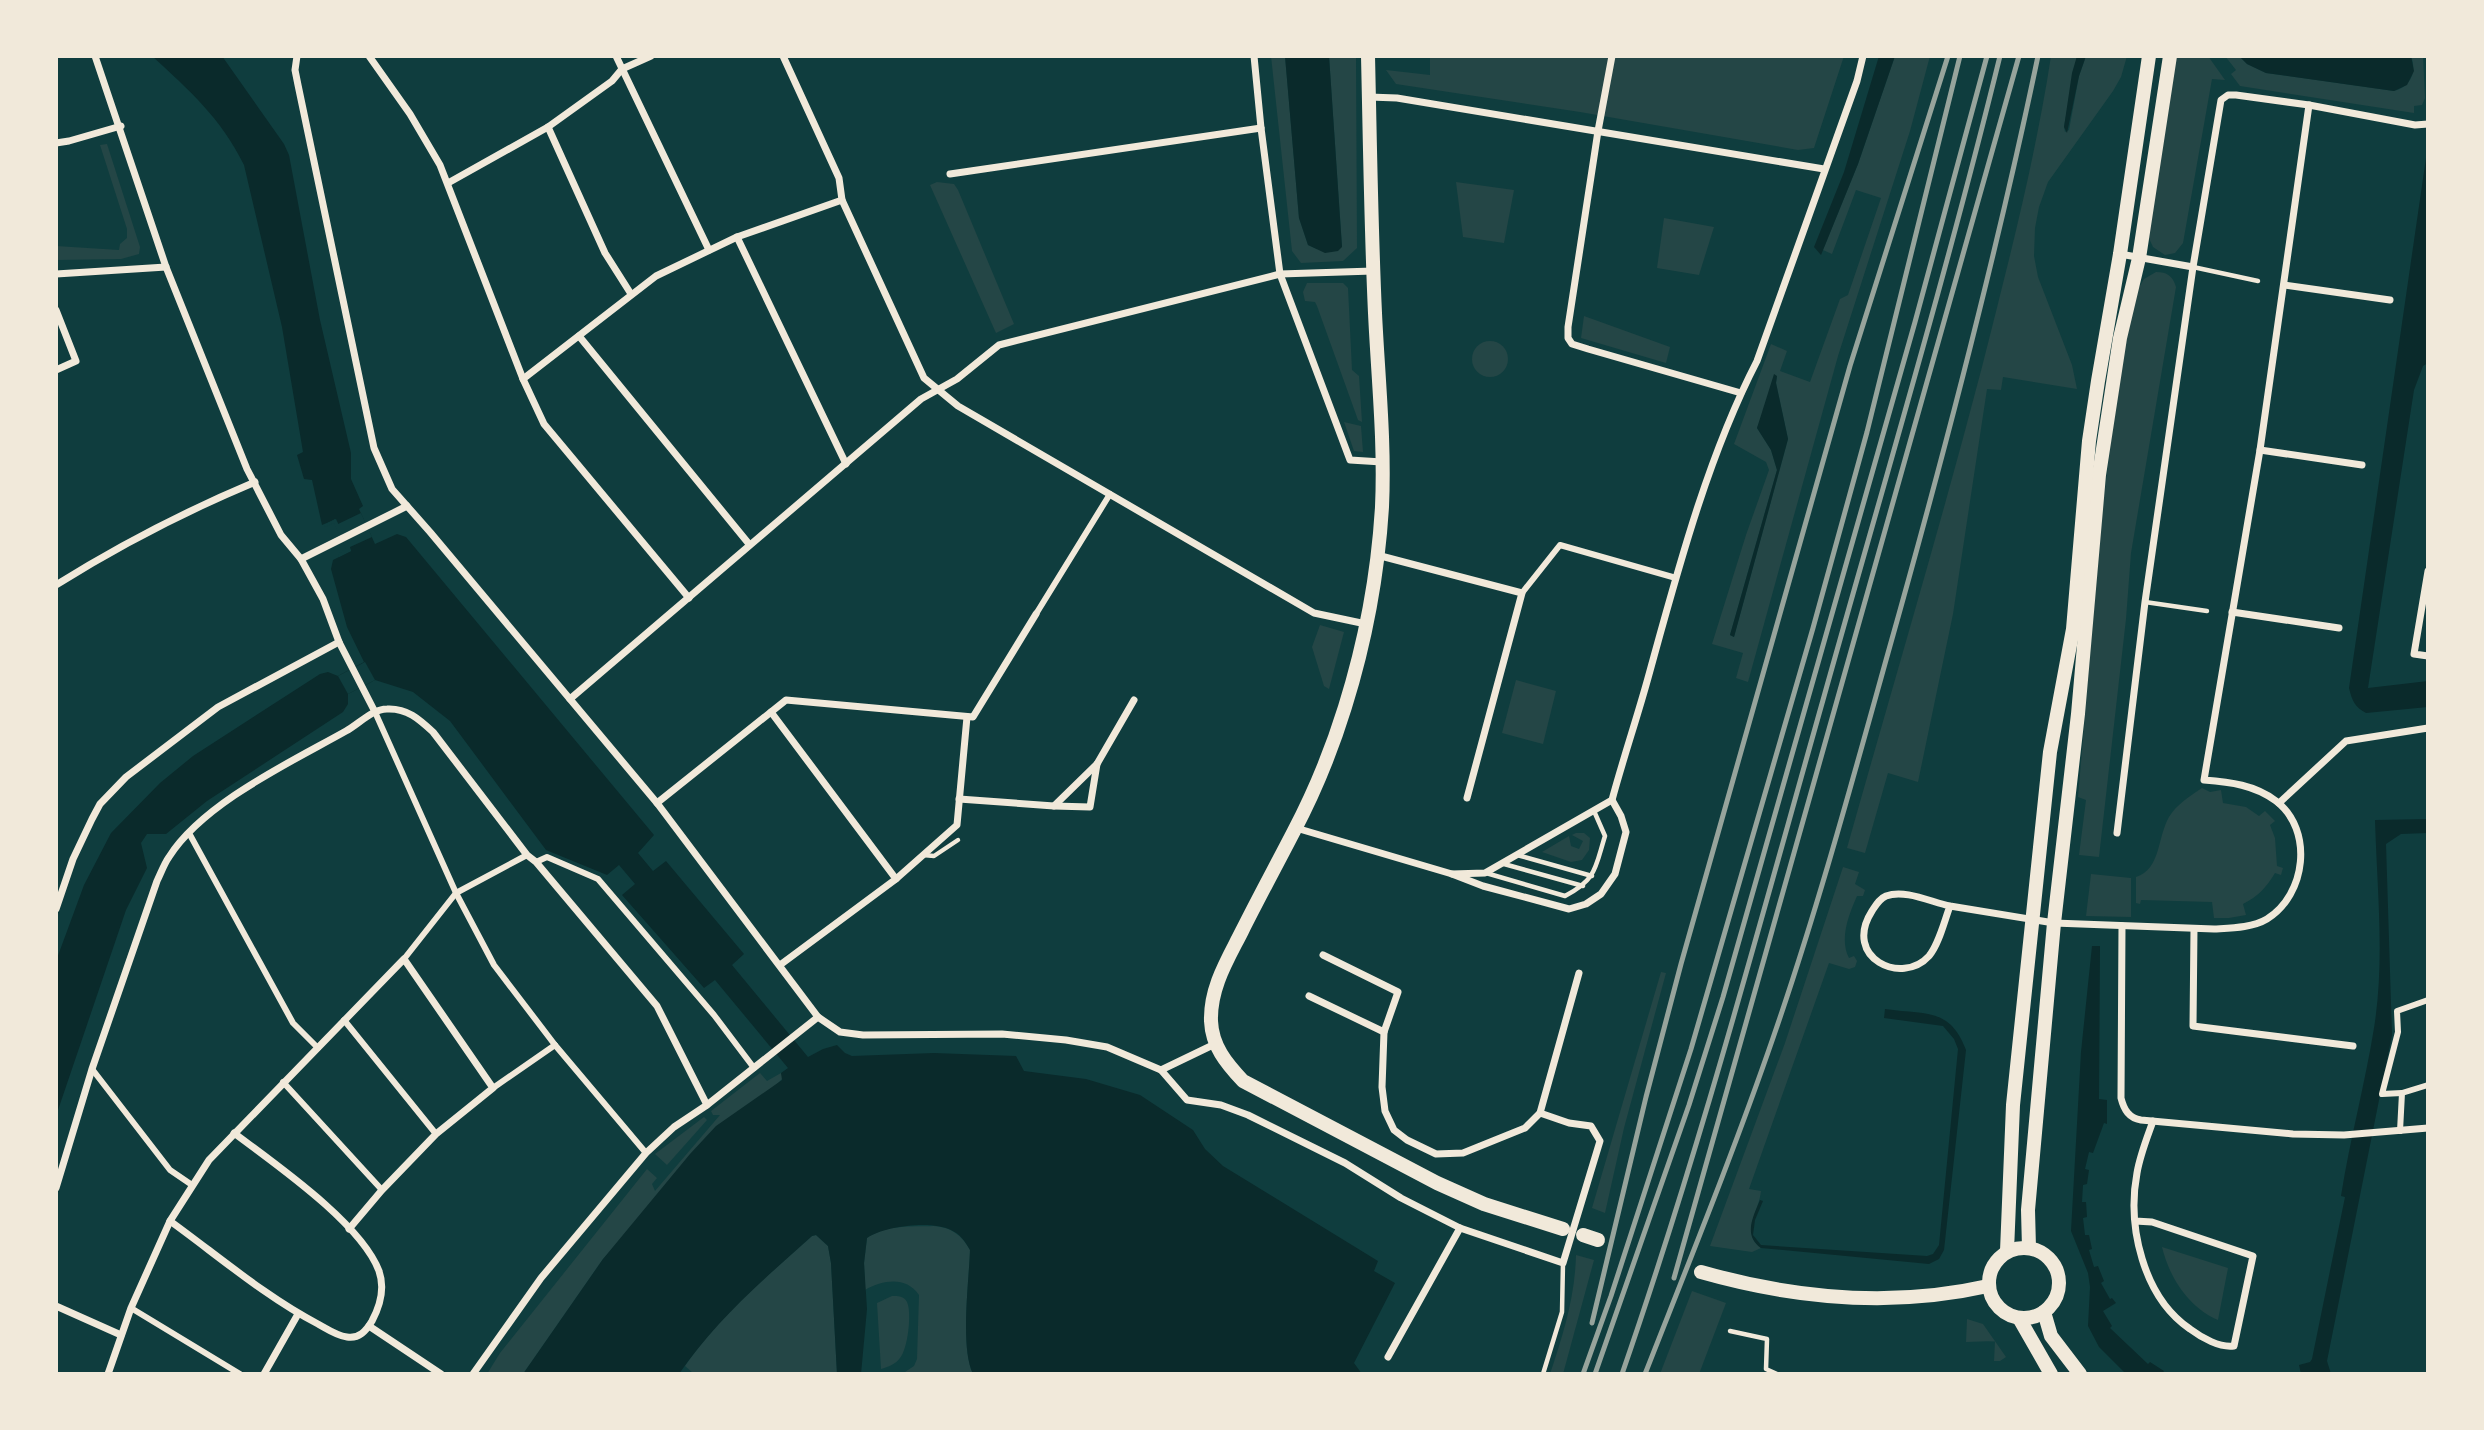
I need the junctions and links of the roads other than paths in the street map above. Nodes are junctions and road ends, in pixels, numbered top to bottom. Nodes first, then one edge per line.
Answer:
1 (95, 56) edge
2 (297, 56) edge
3 (369, 56) edge
4 (616, 56) edge
5 (651, 56) edge
6 (783, 56) edge
7 (1254, 56) edge
8 (1368, 56) edge
9 (1612, 56) edge
10 (1863, 56) edge
11 (2149, 56) edge
12 (2170, 56) edge
13 (622, 69) junction
14 (1369, 97) junction
15 (2309, 105) junction
16 (2428, 124) edge
17 (121, 126) junction
18 (548, 127) junction
19 (1261, 128) junction
20 (1598, 131) junction
21 (56, 143) edge
22 (1824, 169) junction
23 (950, 174) dead end
24 (448, 183) junction
25 (842, 200) junction
26 (737, 237) junction
27 (709, 250) junction
28 (2120, 254) junction
29 (2139, 258) junction
30 (166, 267) junction
31 (2193, 267) junction
32 (1373, 271) junction
33 (56, 274) edge
34 (1280, 274) junction
35 (2258, 281) dead end
36 (2284, 285) junction
37 (631, 294) junction
38 (2390, 300) dead end
39 (56, 310) edge
40 (579, 336) junction
41 (56, 370) edge
42 (523, 379) junction
43 (938, 390) junction
44 (1741, 393) junction
45 (2260, 450) junction
46 (1382, 462) junction
47 (846, 464) junction
48 (2362, 465) dead end
49 (255, 482) junction
50 (1110, 494) junction
51 (407, 506) junction
52 (749, 544) junction
53 (1377, 555) junction
54 (301, 559) junction
55 (2428, 571) edge
56 (1676, 578) junction
57 (56, 585) edge
58 (1522, 593) junction
59 (689, 598) junction
60 (2145, 602) junction
61 (2207, 611) dead end
62 (2232, 611) junction
63 (1036, 614) joint
64 (1366, 624) junction
65 (2339, 628) dead end
66 (338, 642) junction
67 (2428, 656) edge
68 (570, 699) junction
69 (1134, 700) dead end
70 (375, 712) junction
71 (771, 712) junction
72 (967, 716) junction
73 (2428, 728) edge
74 (1097, 764) junction
75 (1467, 798) dead end
76 (959, 799) junction
77 (1612, 800) junction
78 (657, 803) junction
79 (2279, 803) junction
80 (1054, 806) junction
81 (1594, 811) junction
82 (1296, 828) junction
83 (189, 833) junction
84 (2117, 833) dead end
85 (958, 840) dead end
86 (527, 855) junction
87 (922, 855) junction
88 (1517, 855) junction
89 (536, 862) junction
90 (1502, 863) junction
91 (1485, 873) junction
92 (1452, 874) junction
93 (1592, 876) junction
94 (896, 879) junction
95 (1584, 886) junction
96 (456, 893) junction
97 (1950, 906) junction
98 (56, 909) edge
99 (2032, 920) junction
100 (2054, 923) junction
101 (2122, 926) junction
102 (2194, 929) junction
103 (1323, 955) dead end
104 (404, 959) junction
105 (780, 965) junction
106 (1579, 973) dead end
107 (1309, 996) dead end
108 (2428, 1000) edge
109 (818, 1017) junction
110 (344, 1020) junction
111 (1384, 1032) junction
112 (1215, 1044) junction
113 (555, 1045) junction
114 (2353, 1045) dead end
115 (318, 1048) junction
116 (754, 1068) junction
117 (92, 1069) junction
118 (1161, 1070) junction
119 (283, 1082) junction
120 (2428, 1085) edge
121 (493, 1088) junction
122 (2403, 1093) junction
123 (707, 1105) junction
124 (1540, 1112) junction
125 (2153, 1121) junction
126 (2428, 1128) edge
127 (2400, 1131) junction
128 (234, 1133) junction
129 (436, 1135) junction
130 (646, 1153) junction
131 (192, 1185) junction
132 (56, 1188) edge
133 (382, 1190) junction
134 (170, 1221) junction
135 (2135, 1221) junction
136 (349, 1228) junction
137 (1460, 1228) junction
138 (1563, 1229) dead end
139 (1583, 1235) dead end
140 (1598, 1240) dead end
141 (2029, 1248) junction
142 (2007, 1251) junction
143 (1563, 1263) junction
144 (1701, 1272) dead end
145 (1988, 1286) junction
146 (56, 1306) edge
147 (131, 1308) junction
148 (2044, 1312) junction
149 (298, 1314) junction
150 (2019, 1318) junction
151 (369, 1326) junction
152 (1730, 1331) dead end
153 (121, 1335) junction
154 (1388, 1357) dead end
155 (108, 1374) edge
156 (240, 1374) edge
157 (264, 1374) edge
158 (441, 1374) edge
159 (473, 1374) edge
160 (1543, 1374) edge
161 (1777, 1374) edge
162 (2051, 1374) edge
163 (2080, 1374) edge

1 - 17 street
2 - 51 street
3 - 24 street
4 - 13 street
5 - 13 street
6 - 25 street
7 - 19 street
8 - 14 main road
9 - 20 street
10 - 22 street
11 - 28 main road
12 - 29 main road
13 - 18 street
13 - 27 street
14 - 20 street
14 - 32 main road
15 - 16 street
15 - 31 street
15 - 36 street
17 - 21 street
17 - 30 street
18 - 24 street
18 - 37 street
19 - 23 street
19 - 34 street
20 - 22 street
20 - 44 street
22 - 44 street
24 - 42 street
25 - 26 street
25 - 43 street
26 - 27 street
26 - 47 street
27 - 37 street
28 - 29 street
28 - 99 main road
29 - 31 street
29 - 100 main road
30 - 33 street
30 - 49 street
31 - 35 lane
31 - 60 street
32 - 34 street
32 - 46 main road
34 - 43 street
34 - 46 street
36 - 38 street
36 - 45 street
37 - 40 street
39 - 41 street
40 - 42 street
40 - 52 street
42 - 59 street
43 - 47 street
43 - 50 street
44 - 56 street
45 - 48 street
45 - 62 street
46 - 53 main road
47 - 52 street
49 - 54 street
49 - 57 street
50 - 63 street
50 - 64 street
51 - 54 street
51 - 68 street
52 - 59 street
53 - 58 street
53 - 64 main road
54 - 66 street
55 - 67 street
56 - 58 street
56 - 77 street
58 - 75 street
59 - 68 street
60 - 61 lane
60 - 84 street
62 - 65 street
62 - 79 street
63 - 72 street
64 - 82 main road
66 - 70 street
66 - 98 street
68 - 78 street
69 - 74 street
70 - 83 street
70 - 86 street
70 - 96 street
71 - 72 street
71 - 78 street
71 - 94 street
72 - 76 street
73 - 79 street
74 - 80 street
74 - 80 street
76 - 80 street
76 - 87 street
77 - 81 street
77 - 92 street
78 - 105 street
79 - 102 street
81 - 88 street
81 - 93 lane
82 - 92 street
82 - 112 main road
83 - 115 street
83 - 117 street
85 - 87 lane
86 - 89 street
86 - 96 street
87 - 94 street
88 - 90 street
88 - 93 lane
89 - 116 street
89 - 123 street
90 - 91 street
90 - 95 lane
91 - 92 street
91 - 95 lane
93 - 95 lane
94 - 105 street
96 - 104 street
96 - 113 street
97 - 97 street
97 - 99 street
99 - 100 street
99 - 142 main road
100 - 101 street
100 - 141 main road
101 - 102 street
101 - 125 street
102 - 114 street
103 - 111 street
104 - 110 street
104 - 121 street
105 - 109 street
106 - 124 street
107 - 111 street
108 - 122 street
109 - 116 street
109 - 118 street
110 - 115 street
110 - 129 street
111 - 124 street
112 - 118 street
112 - 138 main road
113 - 121 street
113 - 130 street
115 - 119 street
116 - 123 street
117 - 131 street
117 - 132 street
118 - 137 street
119 - 128 street
119 - 133 street
120 - 122 street
121 - 129 street
122 - 127 street
123 - 130 street
124 - 143 street
125 - 127 street
125 - 135 street
126 - 127 street
128 - 131 street
128 - 136 street
129 - 133 street
130 - 159 street
131 - 134 street
133 - 136 street
134 - 147 street
134 - 149 street
135 - 135 street
136 - 151 street
137 - 143 street
137 - 154 street
139 - 140 main road
141 - 142 main road
141 - 148 main road
142 - 145 main road
143 - 160 lane
144 - 145 main road
145 - 150 main road
146 - 153 street
147 - 153 street
147 - 156 street
148 - 150 main road
148 - 163 main road
149 - 151 street
149 - 157 street
150 - 162 main road
151 - 158 street
152 - 161 lane
153 - 155 street

